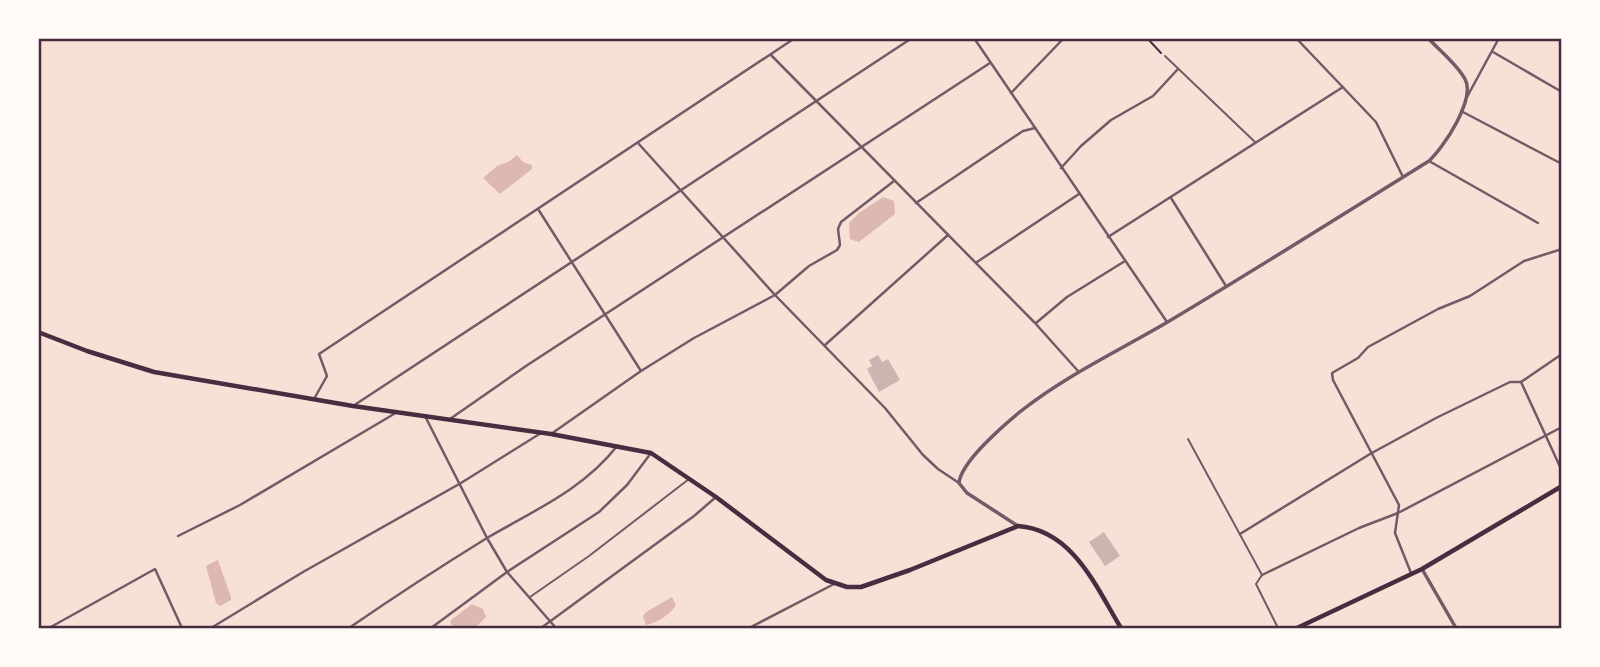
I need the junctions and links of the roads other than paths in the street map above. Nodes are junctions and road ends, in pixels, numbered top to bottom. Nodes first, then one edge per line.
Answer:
1 (795, 38) edge
2 (912, 38) edge
3 (974, 38) edge
4 (1065, 38) edge
5 (1296, 38) edge
6 (1428, 38) edge
7 (1439, 38) edge
8 (1499, 38) edge
9 (1434, 44) junction
10 (1493, 52) junction
11 (771, 55) junction
12 (1165, 56) road end
13 (990, 63) junction
14 (1178, 69) junction
15 (1343, 87) junction
16 (1562, 92) edge
17 (1011, 93) junction
18 (1468, 97) junction
19 (816, 102) junction
20 (1461, 111) junction
21 (1035, 128) junction
22 (637, 142) junction
23 (1256, 144) junction
24 (862, 146) junction
25 (1429, 161) junction
26 (1562, 164) edge
27 (1061, 168) junction
28 (1403, 177) junction
29 (894, 181) junction
30 (680, 190) junction
31 (1079, 194) junction
32 (1171, 198) junction
33 (916, 202) junction
34 (538, 209) junction
35 (1538, 223) dead end
36 (948, 236) junction
37 (1108, 237) junction
38 (723, 238) junction
39 (1562, 249) edge
40 (1125, 261) junction
41 (572, 262) junction
42 (976, 263) junction
43 (1226, 286) junction
44 (775, 295) junction
45 (605, 315) junction
46 (1167, 322) junction
47 (1034, 323) junction
48 (38, 332) edge
49 (825, 345) junction
50 (1562, 354) edge
51 (640, 371) junction
52 (1079, 372) junction
53 (1521, 382) junction
54 (314, 399) junction
55 (353, 406) junction
56 (399, 411) junction
57 (425, 415) junction
58 (450, 419) junction
59 (1562, 427) edge
60 (541, 433) junction
61 (551, 434) junction
62 (1546, 435) junction
63 (1188, 439) dead end
64 (617, 446) junction
65 (651, 453) junction
66 (1370, 454) junction
67 (1562, 471) edge
68 (690, 478) junction
69 (959, 482) junction
70 (461, 483) junction
71 (1562, 486) edge
72 (716, 497) junction
73 (1398, 513) junction
74 (1018, 526) junction
75 (1240, 534) junction
76 (178, 536) dead end
77 (487, 538) junction
78 (1422, 569) junction
79 (507, 572) junction
80 (1411, 573) junction
81 (1262, 575) junction
82 (834, 584) junction
83 (530, 597) junction
84 (551, 621) junction
85 (49, 628) edge
86 (182, 628) edge
87 (211, 628) edge
88 (349, 628) edge
89 (431, 628) edge
90 (541, 628) edge
91 (556, 628) edge
92 (749, 628) edge
93 (1121, 628) edge
94 (1279, 628) edge
95 (1297, 628) edge
96 (1456, 628) edge

1 - 11 street
2 - 19 street
3 - 13 street
4 - 17 street
5 - 15 street
6 - 9 street
7 - 9 street
8 - 10 street
9 - 18 street
10 - 16 street
10 - 18 street
11 - 19 street
11 - 22 street
12 - 14 lane
13 - 17 street
13 - 24 street
14 - 23 lane
14 - 27 street
15 - 23 street
15 - 28 street
17 - 21 street
18 - 20 street
19 - 24 street
19 - 30 street
20 - 25 street
20 - 26 street
21 - 27 street
21 - 33 street
22 - 30 street
22 - 34 street
23 - 32 street
24 - 29 street
24 - 38 street
25 - 28 street
25 - 35 street
27 - 31 street
28 - 43 street
29 - 33 street
29 - 44 street
30 - 38 street
30 - 41 street
31 - 37 street
31 - 42 street
32 - 37 street
32 - 43 street
33 - 36 street
34 - 41 street
34 - 54 street
36 - 42 street
36 - 49 street
37 - 40 street
38 - 44 street
38 - 45 street
39 - 66 street
40 - 46 street
40 - 47 street
41 - 45 street
41 - 55 street
42 - 47 street
43 - 46 street
44 - 49 street
44 - 51 street
45 - 51 street
45 - 58 street
46 - 52 street
47 - 52 street
48 - 54 main road
49 - 69 street
50 - 53 street
51 - 61 street
52 - 69 street
53 - 62 street
53 - 66 street
54 - 55 main road
55 - 56 main road
56 - 57 main road
56 - 76 street
57 - 58 main road
57 - 70 street
58 - 60 main road
59 - 62 street
60 - 61 main road
60 - 70 street
61 - 64 main road
62 - 67 street
62 - 73 street
63 - 75 lane
64 - 65 main road
64 - 77 street
65 - 68 main road
65 - 79 street
66 - 73 street
66 - 75 street
68 - 72 main road
68 - 83 lane
69 - 74 street
70 - 77 street
70 - 87 street
71 - 78 main road
72 - 82 main road
72 - 84 street
73 - 80 street
73 - 81 street
74 - 82 main road
74 - 93 main road
75 - 81 lane
77 - 79 street
77 - 88 street
78 - 80 main road
78 - 96 street
79 - 83 street
79 - 89 street
80 - 95 main road
81 - 94 lane
82 - 92 street
83 - 84 street
84 - 90 street
84 - 91 street
85 - 86 street

